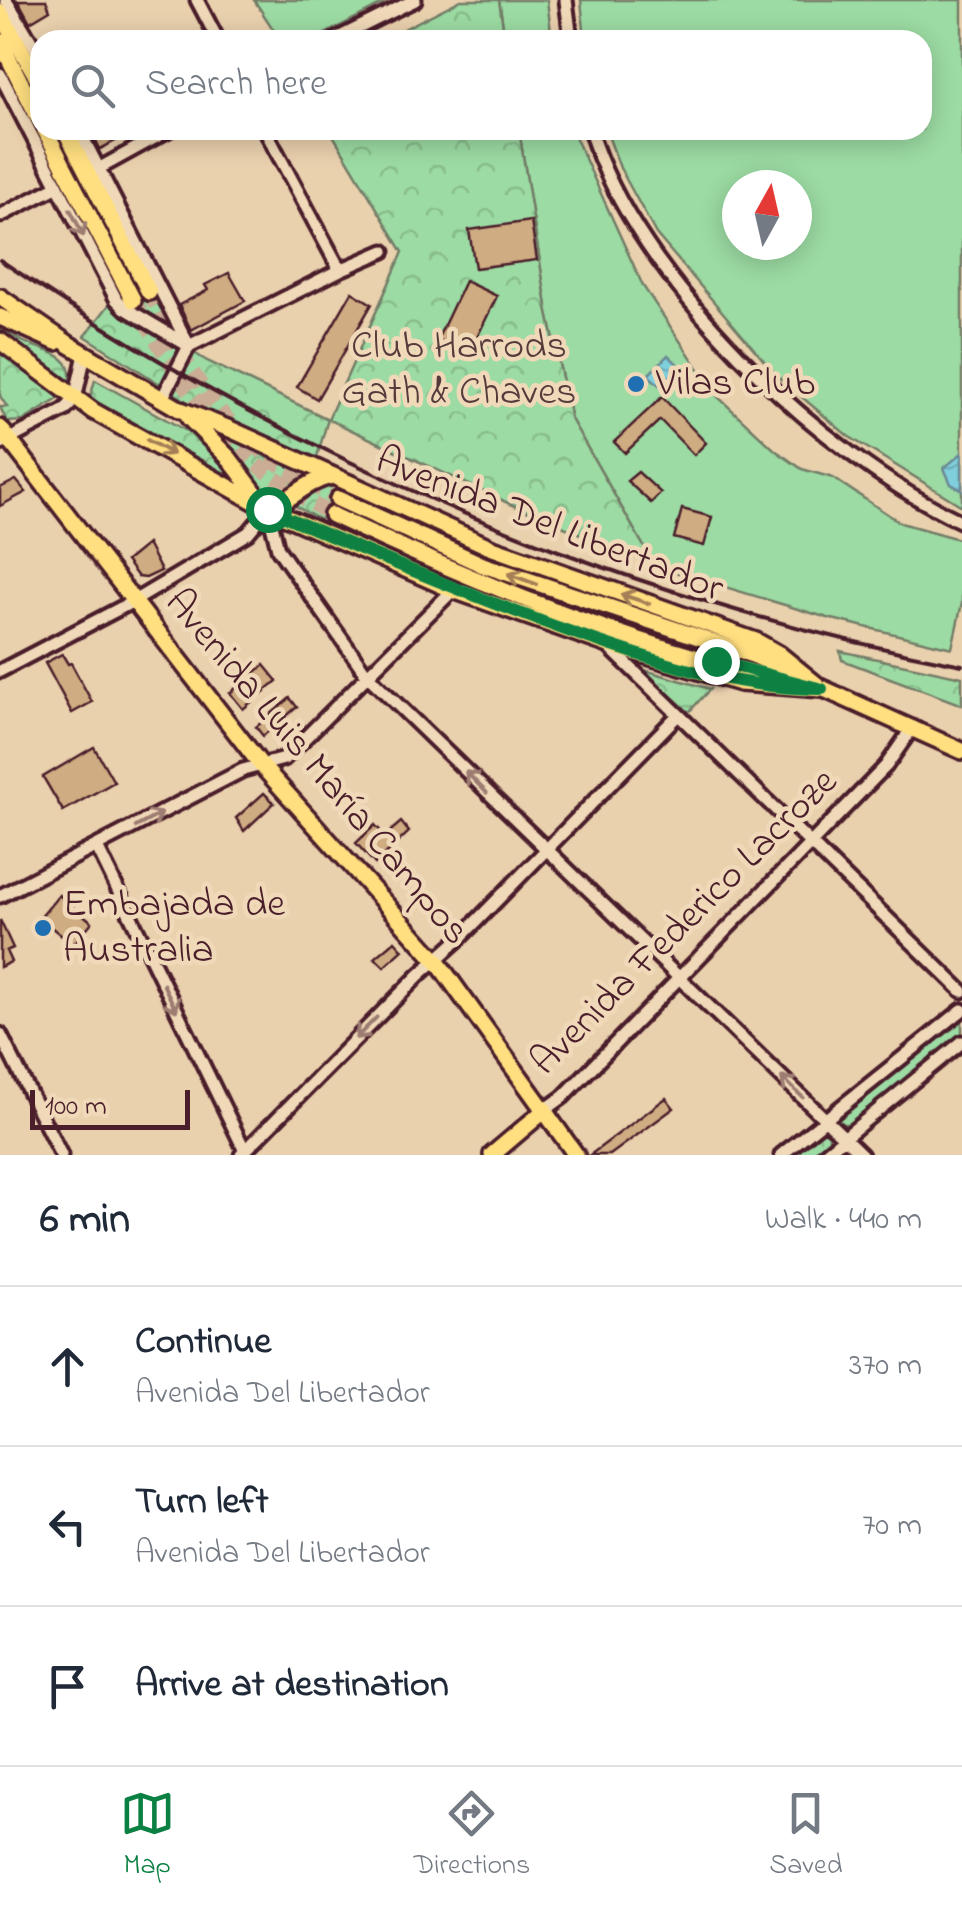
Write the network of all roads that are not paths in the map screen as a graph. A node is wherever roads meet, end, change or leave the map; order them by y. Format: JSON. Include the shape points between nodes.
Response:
{"nodes":[{"id":1,"x":6,"y":0,"type":"edge"},
{"id":2,"x":197,"y":0,"type":"edge"},
{"id":3,"x":415,"y":0,"type":"edge"},
{"id":4,"x":566,"y":0,"type":"edge"},
{"id":5,"x":0,"y":12,"type":"edge"},
{"id":6,"x":213,"y":30,"type":"edge"},
{"id":7,"x":354,"y":30,"type":"edge"},
{"id":8,"x":570,"y":30,"type":"edge"},
{"id":9,"x":30,"y":40,"type":"edge"},
{"id":10,"x":0,"y":41,"type":"edge"},
{"id":11,"x":30,"y":65,"type":"edge"},
{"id":12,"x":0,"y":74,"type":"edge"},
{"id":13,"x":30,"y":101,"type":"edge"},
{"id":14,"x":30,"y":132,"type":"edge"},
{"id":15,"x":34,"y":140,"type":"edge"},
{"id":16,"x":49,"y":140,"type":"edge"},
{"id":17,"x":70,"y":140,"type":"edge"},
{"id":18,"x":85,"y":140,"type":"edge"},
{"id":19,"x":151,"y":140,"type":"edge"},
{"id":20,"x":270,"y":140,"type":"edge"},
{"id":21,"x":594,"y":140,"type":"edge"},
{"id":22,"x":100,"y":168,"type":"junction"},
{"id":23,"x":58,"y":186,"type":"junction"},
{"id":24,"x":0,"y":216,"type":"edge"},
{"id":25,"x":384,"y":251,"type":"dead end"},
{"id":26,"x":340,"y":270,"type":"junction"},
{"id":27,"x":149,"y":292,"type":"tunnel mouth"},
{"id":28,"x":0,"y":297,"type":"edge"},
{"id":29,"x":134,"y":300,"type":"tunnel mouth"},
{"id":30,"x":172,"y":312,"type":"junction"},
{"id":31,"x":0,"y":317,"type":"edge"},
{"id":32,"x":155,"y":326,"type":"junction"},
{"id":33,"x":0,"y":341,"type":"edge"},
{"id":34,"x":70,"y":345,"type":"junction"},
{"id":35,"x":188,"y":346,"type":"junction"},
{"id":36,"x":85,"y":354,"type":"junction"},
{"id":37,"x":76,"y":399,"type":"junction"},
{"id":38,"x":162,"y":399,"type":"junction"},
{"id":39,"x":181,"y":410,"type":"junction"},
{"id":40,"x":3,"y":437,"type":"edge"},
{"id":41,"x":332,"y":476,"type":"junction"},
{"id":42,"x":335,"y":507,"type":"tunnel mouth"},
{"id":43,"x":268,"y":509,"type":"junction"},
{"id":44,"x":962,"y":522,"type":"edge"},
{"id":45,"x":454,"y":590,"type":"junction"},
{"id":46,"x":134,"y":601,"type":"junction"},
{"id":47,"x":606,"y":644,"type":"junction"},
{"id":48,"x":0,"y":671,"type":"edge"},
{"id":49,"x":368,"y":675,"type":"junction"},
{"id":50,"x":822,"y":689,"type":"junction"},
{"id":51,"x":677,"y":716,"type":"junction"},
{"id":52,"x":913,"y":727,"type":"junction"},
{"id":53,"x":962,"y":751,"type":"edge"},
{"id":54,"x":262,"y":765,"type":"junction"},
{"id":55,"x":810,"y":844,"type":"junction"},
{"id":56,"x":96,"y":847,"type":"junction"},
{"id":57,"x":546,"y":851,"type":"junction"},
{"id":58,"x":0,"y":896,"type":"edge"},
{"id":59,"x":436,"y":960,"type":"junction"},
{"id":60,"x":678,"y":977,"type":"junction"},
{"id":61,"x":962,"y":991,"type":"edge"},
{"id":62,"x":962,"y":1010,"type":"edge"},
{"id":63,"x":0,"y":1034,"type":"edge"},
{"id":64,"x":962,"y":1042,"type":"edge"},
{"id":65,"x":545,"y":1110,"type":"junction"},
{"id":66,"x":824,"y":1118,"type":"junction"},
{"id":67,"x":844,"y":1138,"type":"junction"},
{"id":68,"x":244,"y":1154,"type":"edge"},
{"id":69,"x":61,"y":1155,"type":"edge"},
{"id":70,"x":492,"y":1155,"type":"edge"},
{"id":71,"x":576,"y":1155,"type":"edge"},
{"id":72,"x":781,"y":1155,"type":"edge"},
{"id":73,"x":823,"y":1155,"type":"edge"},
{"id":74,"x":862,"y":1155,"type":"edge"}],
"edges":[{"from":1,"to":9,"type":"street"},
{"from":2,"to":6,"type":"street"},
{"from":3,"to":7,"type":"street"},
{"from":4,"to":8,"type":"street"},
{"from":5,"to":11,"type":"main road"},
{"from":10,"to":13,"type":"main road"},
{"from":12,"to":14,"type":"street"},
{"from":15,"to":23,"type":"street"},
{"from":16,"to":29,"type":"main road"},
{"from":17,"to":27,"type":"main road"},
{"from":18,"to":22,"type":"street"},
{"from":19,"to":22,"type":"street"},
{"from":20,"to":26,"type":"street"},
{"from":21,"to":44,"type":"street","via":[[647,245],[726,342],[816,427]]},
{"from":22,"to":30,"type":"street"},
{"from":23,"to":24,"type":"street"},
{"from":23,"to":32,"type":"street","one_way":true,"via":[[116,299]]},
{"from":25,"to":26,"type":"street"},
{"from":26,"to":35,"type":"street"},
{"from":28,"to":34,"type":"main road"},
{"from":30,"to":32,"type":"street"},
{"from":30,"to":35,"type":"street"},
{"from":31,"to":34,"type":"main road"},
{"from":32,"to":35,"type":"street"},
{"from":33,"to":37,"type":"main road","name":"Avenida Del Libertador"},
{"from":34,"to":36,"type":"main road","name":"Avenida Del Libertador"},
{"from":35,"to":38,"type":"street"},
{"from":36,"to":37,"type":"street"},
{"from":36,"to":38,"type":"main road","name":"Avenida Del Libertador"},
{"from":37,"to":40,"type":"street","via":[[66,410]]},
{"from":37,"to":43,"type":"main road","name":"Avenida Del Libertador","one_way":true},
{"from":38,"to":39,"type":"main road","name":"Avenida Del Libertador"},
{"from":39,"to":41,"type":"main road","name":"Avenida Del Libertador"},
{"from":39,"to":43,"type":"main road"},
{"from":40,"to":46,"type":"main road","name":"Avenida Luis María Campos"},
{"from":41,"to":43,"type":"main road","via":[[313,480]]},
{"from":50,"to":41,"type":"main road","name":"Avenida Del Libertador","one_way":true,"via":[[756,641],[490,547]]},
{"from":42,"to":50,"type":"main road","name":"Avenida Del Libertador","via":[[483,565],[755,656]]},
{"from":43,"to":45,"type":"main road","name":"Avenida Del Libertador"},
{"from":43,"to":46,"type":"street","via":[[248,534]]},
{"from":43,"to":49,"type":"street","via":[[278,549]]},
{"from":45,"to":47,"type":"main road","name":"Avenida Del Libertador"},
{"from":45,"to":49,"type":"street"},
{"from":46,"to":48,"type":"street"},
{"from":46,"to":54,"type":"main road","name":"Avenida Luis María Campos"},
{"from":47,"to":50,"type":"main road","name":"Avenida Del Libertador","via":[[755,686]]},
{"from":47,"to":51,"type":"street"},
{"from":49,"to":54,"type":"street","via":[[284,759]]},
{"from":57,"to":49,"type":"street","one_way":true},
{"from":50,"to":52,"type":"main road","name":"Avenida Del Libertador"},
{"from":51,"to":55,"type":"street"},
{"from":51,"to":57,"type":"street"},
{"from":52,"to":53,"type":"main road","name":"Avenida Del Libertador"},
{"from":52,"to":55,"type":"street","name":"Avenida Federico Lacroze","via":[[886,766]]},
{"from":56,"to":54,"type":"street","one_way":true},
{"from":54,"to":59,"type":"main road","name":"Avenida Luis María Campos"},
{"from":55,"to":60,"type":"street","name":"Avenida Federico Lacroze"},
{"from":55,"to":61,"type":"street"},
{"from":56,"to":58,"type":"street"},
{"from":56,"to":68,"type":"street","one_way":true},
{"from":57,"to":59,"type":"street"},
{"from":57,"to":60,"type":"street"},
{"from":59,"to":65,"type":"main road","name":"Avenida Luis María Campos"},
{"from":59,"to":68,"type":"street","one_way":true},
{"from":60,"to":65,"type":"street","name":"Avenida Federico Lacroze"},
{"from":66,"to":60,"type":"street","one_way":true},
{"from":62,"to":66,"type":"street"},
{"from":63,"to":69,"type":"street"},
{"from":64,"to":67,"type":"street"},
{"from":65,"to":70,"type":"main road","name":"Avenida Federico Lacroze"},
{"from":65,"to":71,"type":"main road","name":"Avenida Luis María Campos"},
{"from":66,"to":67,"type":"street"},
{"from":66,"to":72,"type":"street"},
{"from":67,"to":73,"type":"street"},
{"from":67,"to":74,"type":"street"}]}
